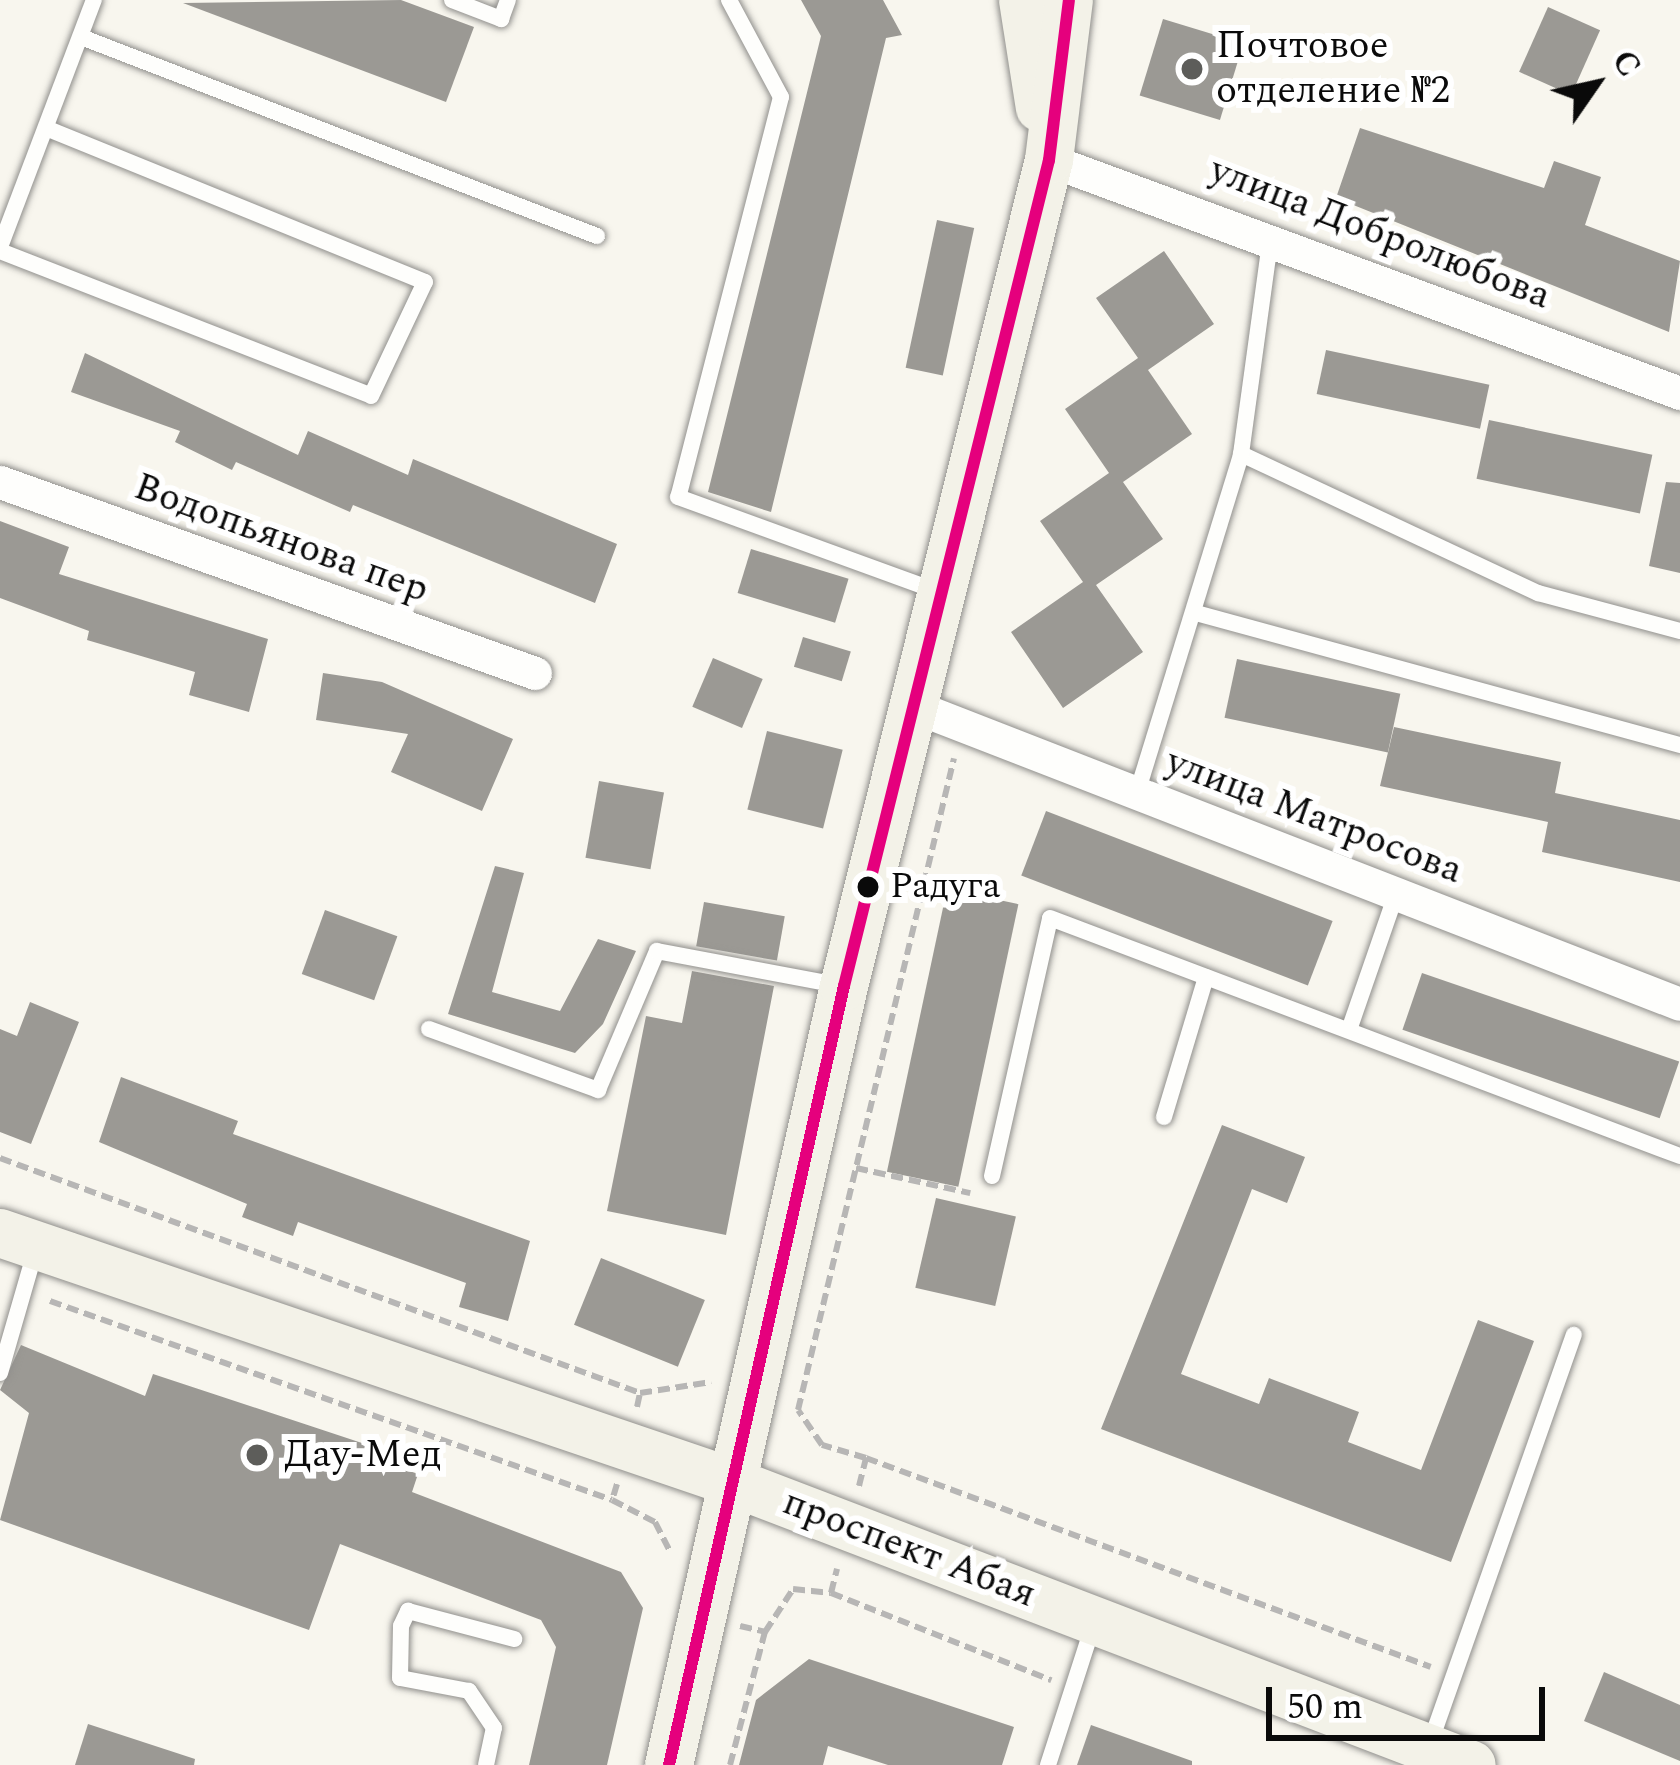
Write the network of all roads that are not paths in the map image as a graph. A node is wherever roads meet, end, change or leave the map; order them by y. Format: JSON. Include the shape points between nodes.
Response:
{"nodes":[{"id":1,"x":452,"y":0,"type":"edge"},
{"id":2,"x":508,"y":0,"type":"edge"},
{"id":3,"x":729,"y":0,"type":"edge"},
{"id":4,"x":1023,"y":0,"type":"edge"},
{"id":5,"x":1069,"y":0,"type":"edge"},
{"id":6,"x":91,"y":1,"type":"edge"},
{"id":7,"x":81,"y":37,"type":"junction"},
{"id":8,"x":46,"y":128,"type":"junction"},
{"id":9,"x":1049,"y":160,"type":"junction"},
{"id":10,"x":1271,"y":235,"type":"junction"},
{"id":11,"x":597,"y":236,"type":"dead end"},
{"id":12,"x":0,"y":249,"type":"edge"},
{"id":13,"x":1680,"y":393,"type":"edge"},
{"id":14,"x":1241,"y":454,"type":"junction"},
{"id":15,"x":0,"y":482,"type":"edge"},
{"id":16,"x":945,"y":594,"type":"junction"},
{"id":17,"x":1196,"y":613,"type":"junction"},
{"id":18,"x":1680,"y":631,"type":"edge"},
{"id":19,"x":535,"y":674,"type":"dead end"},
{"id":20,"x":918,"y":708,"type":"junction"},
{"id":21,"x":1680,"y":745,"type":"edge"},
{"id":22,"x":1137,"y":793,"type":"junction"},
{"id":23,"x":1396,"y":894,"type":"junction"},
{"id":24,"x":1206,"y":976,"type":"junction"},
{"id":25,"x":844,"y":986,"type":"junction"},
{"id":26,"x":1680,"y":1004,"type":"edge"},
{"id":27,"x":429,"y":1028,"type":"dead end"},
{"id":28,"x":1348,"y":1030,"type":"junction"},
{"id":29,"x":1164,"y":1118,"type":"dead end"},
{"id":30,"x":1680,"y":1156,"type":"edge"},
{"id":31,"x":992,"y":1176,"type":"road end"},
{"id":32,"x":20,"y":1257,"type":"edge"},
{"id":33,"x":1574,"y":1335,"type":"dead end"},
{"id":34,"x":0,"y":1373,"type":"edge"},
{"id":35,"x":729,"y":1481,"type":"junction"},
{"id":36,"x":1095,"y":1619,"type":"junction"},
{"id":37,"x":514,"y":1639,"type":"dead end"},
{"id":38,"x":1457,"y":1760,"type":"edge"},
{"id":39,"x":486,"y":1765,"type":"edge"},
{"id":40,"x":669,"y":1765,"type":"edge"},
{"id":41,"x":1048,"y":1765,"type":"edge"}],
"edges":[{"from":1,"to":2,"type":"lane","via":[[501,19]]},
{"from":3,"to":16,"type":"lane","via":[[781,97],[678,497]]},
{"from":4,"to":9,"type":"main road"},
{"from":5,"to":9,"type":"main road"},
{"from":6,"to":7,"type":"lane"},
{"from":7,"to":8,"type":"lane"},
{"from":7,"to":11,"type":"lane"},
{"from":8,"to":12,"type":"lane"},
{"from":8,"to":12,"type":"lane","via":[[424,282],[370,396]]},
{"from":9,"to":10,"type":"street","name":"улица Добролюбова"},
{"from":9,"to":16,"type":"main road"},
{"from":10,"to":13,"type":"street","name":"улица Добролюбова"},
{"from":10,"to":14,"type":"lane"},
{"from":14,"to":17,"type":"lane"},
{"from":14,"to":18,"type":"lane","via":[[1538,593]]},
{"from":15,"to":19,"type":"street","name":"Водопьянова пер"},
{"from":16,"to":20,"type":"main road"},
{"from":17,"to":21,"type":"lane"},
{"from":17,"to":22,"type":"lane"},
{"from":20,"to":22,"type":"street","name":"улица Матросова"},
{"from":20,"to":25,"type":"main road"},
{"from":22,"to":23,"type":"street","name":"улица Матросова"},
{"from":23,"to":26,"type":"street","name":"улица Матросова"},
{"from":23,"to":28,"type":"lane"},
{"from":24,"to":28,"type":"lane"},
{"from":24,"to":29,"type":"lane"},
{"from":24,"to":31,"type":"lane","via":[[1050,917]]},
{"from":25,"to":27,"type":"lane","via":[[657,951],[598,1090]]},
{"from":25,"to":35,"type":"main road"},
{"from":28,"to":30,"type":"lane"},
{"from":32,"to":34,"type":"lane"},
{"from":32,"to":35,"type":"main road","name":"проспект Абая"},
{"from":33,"to":38,"type":"lane","via":[[1454,1675]]},
{"from":35,"to":36,"type":"main road","name":"проспект Абая"},
{"from":35,"to":40,"type":"main road"},
{"from":36,"to":38,"type":"main road","name":"проспект Абая"},
{"from":36,"to":41,"type":"lane"},
{"from":37,"to":39,"type":"lane","via":[[409,1611],[401,1626],[400,1678],[469,1691],[494,1728]]}]}
